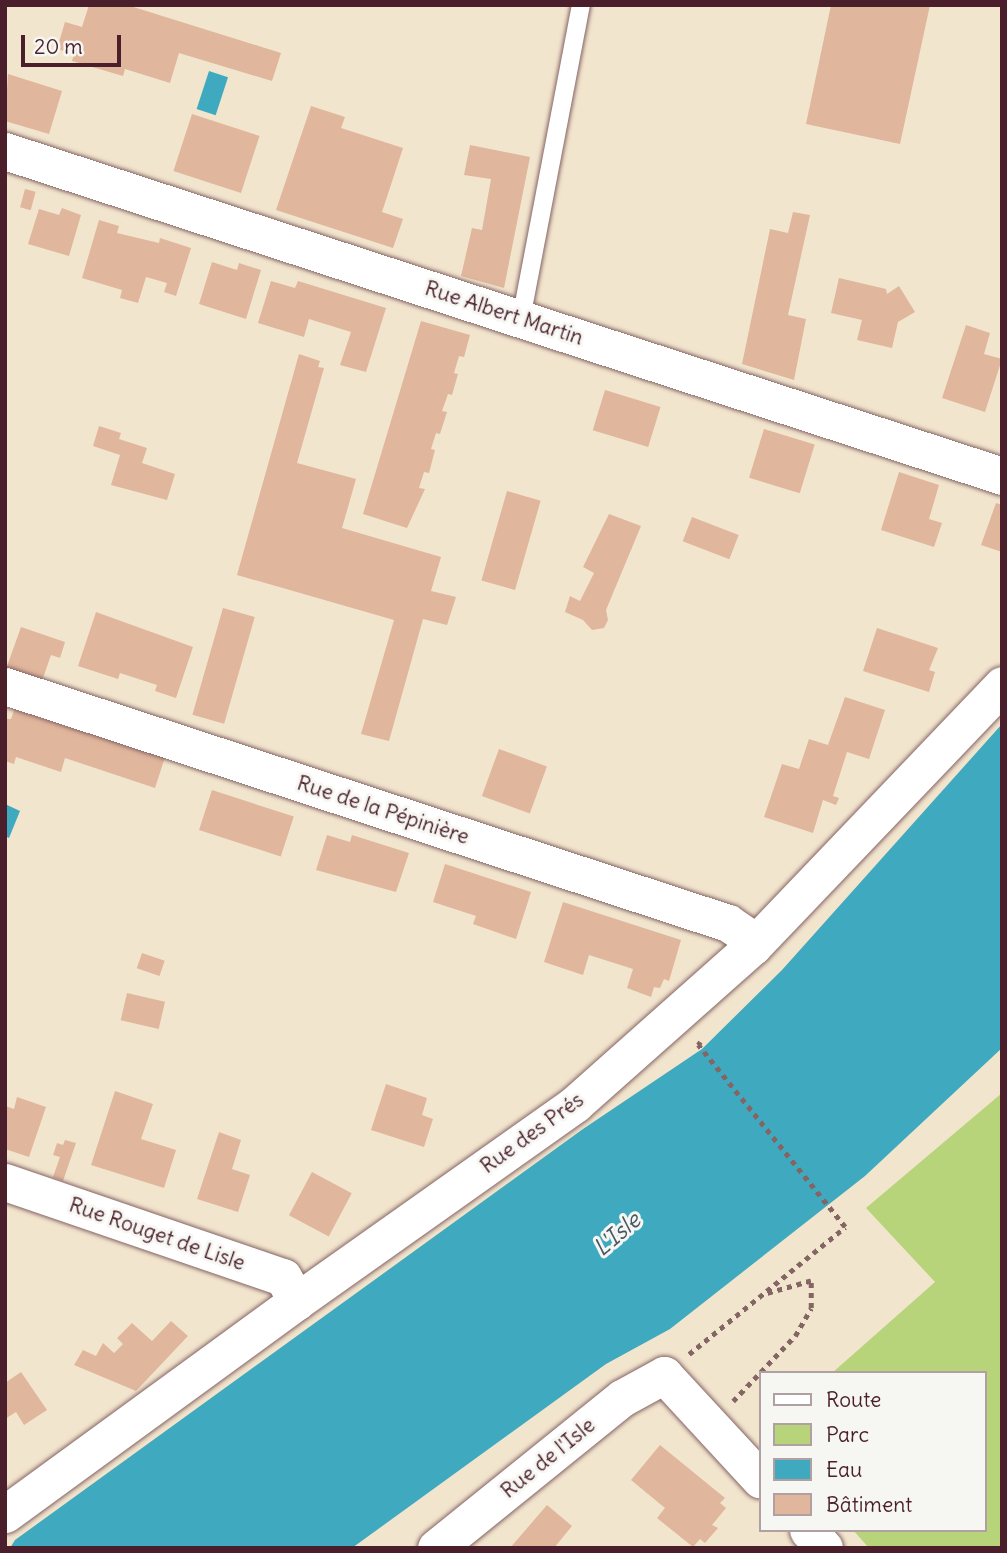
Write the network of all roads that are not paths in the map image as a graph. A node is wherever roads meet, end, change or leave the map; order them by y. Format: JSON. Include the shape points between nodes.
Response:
{"nodes":[{"id":1,"x":581,"y":5,"type":"edge"},
{"id":2,"x":5,"y":151,"type":"edge"},
{"id":3,"x":521,"y":319,"type":"junction"},
{"id":4,"x":1002,"y":476,"type":"edge"},
{"id":5,"x":1002,"y":685,"type":"edge"},
{"id":6,"x":5,"y":686,"type":"edge"},
{"id":7,"x":753,"y":946,"type":"junction"},
{"id":8,"x":5,"y":1182,"type":"edge"},
{"id":9,"x":297,"y":1301,"type":"junction"},
{"id":10,"x":758,"y":1477,"type":"edge"},
{"id":11,"x":5,"y":1514,"type":"edge"},
{"id":12,"x":810,"y":1532,"type":"edge"},
{"id":13,"x":436,"y":1548,"type":"edge"},
{"id":14,"x":824,"y":1548,"type":"edge"}],
"edges":[{"from":1,"to":3,"type":"lane"},
{"from":2,"to":3,"type":"street","name":"Rue Albert Martin"},
{"from":3,"to":4,"type":"street","name":"Rue Albert Martin"},
{"from":5,"to":7,"type":"street","name":"Rue des Prés"},
{"from":6,"to":7,"type":"street","name":"Rue de la Pépinière","via":[[728,923],[749,937]]},
{"from":7,"to":9,"type":"street","name":"Rue des Prés","via":[[575,1104]]},
{"from":8,"to":9,"type":"street","name":"Rue Rouget de Lisle","via":[[283,1277]]},
{"from":9,"to":11,"type":"street","name":"Rue des Prés"},
{"from":10,"to":13,"type":"street","name":"Rue de l'Isle","via":[[664,1375],[622,1398]]},
{"from":12,"to":14,"type":"street"}]}
